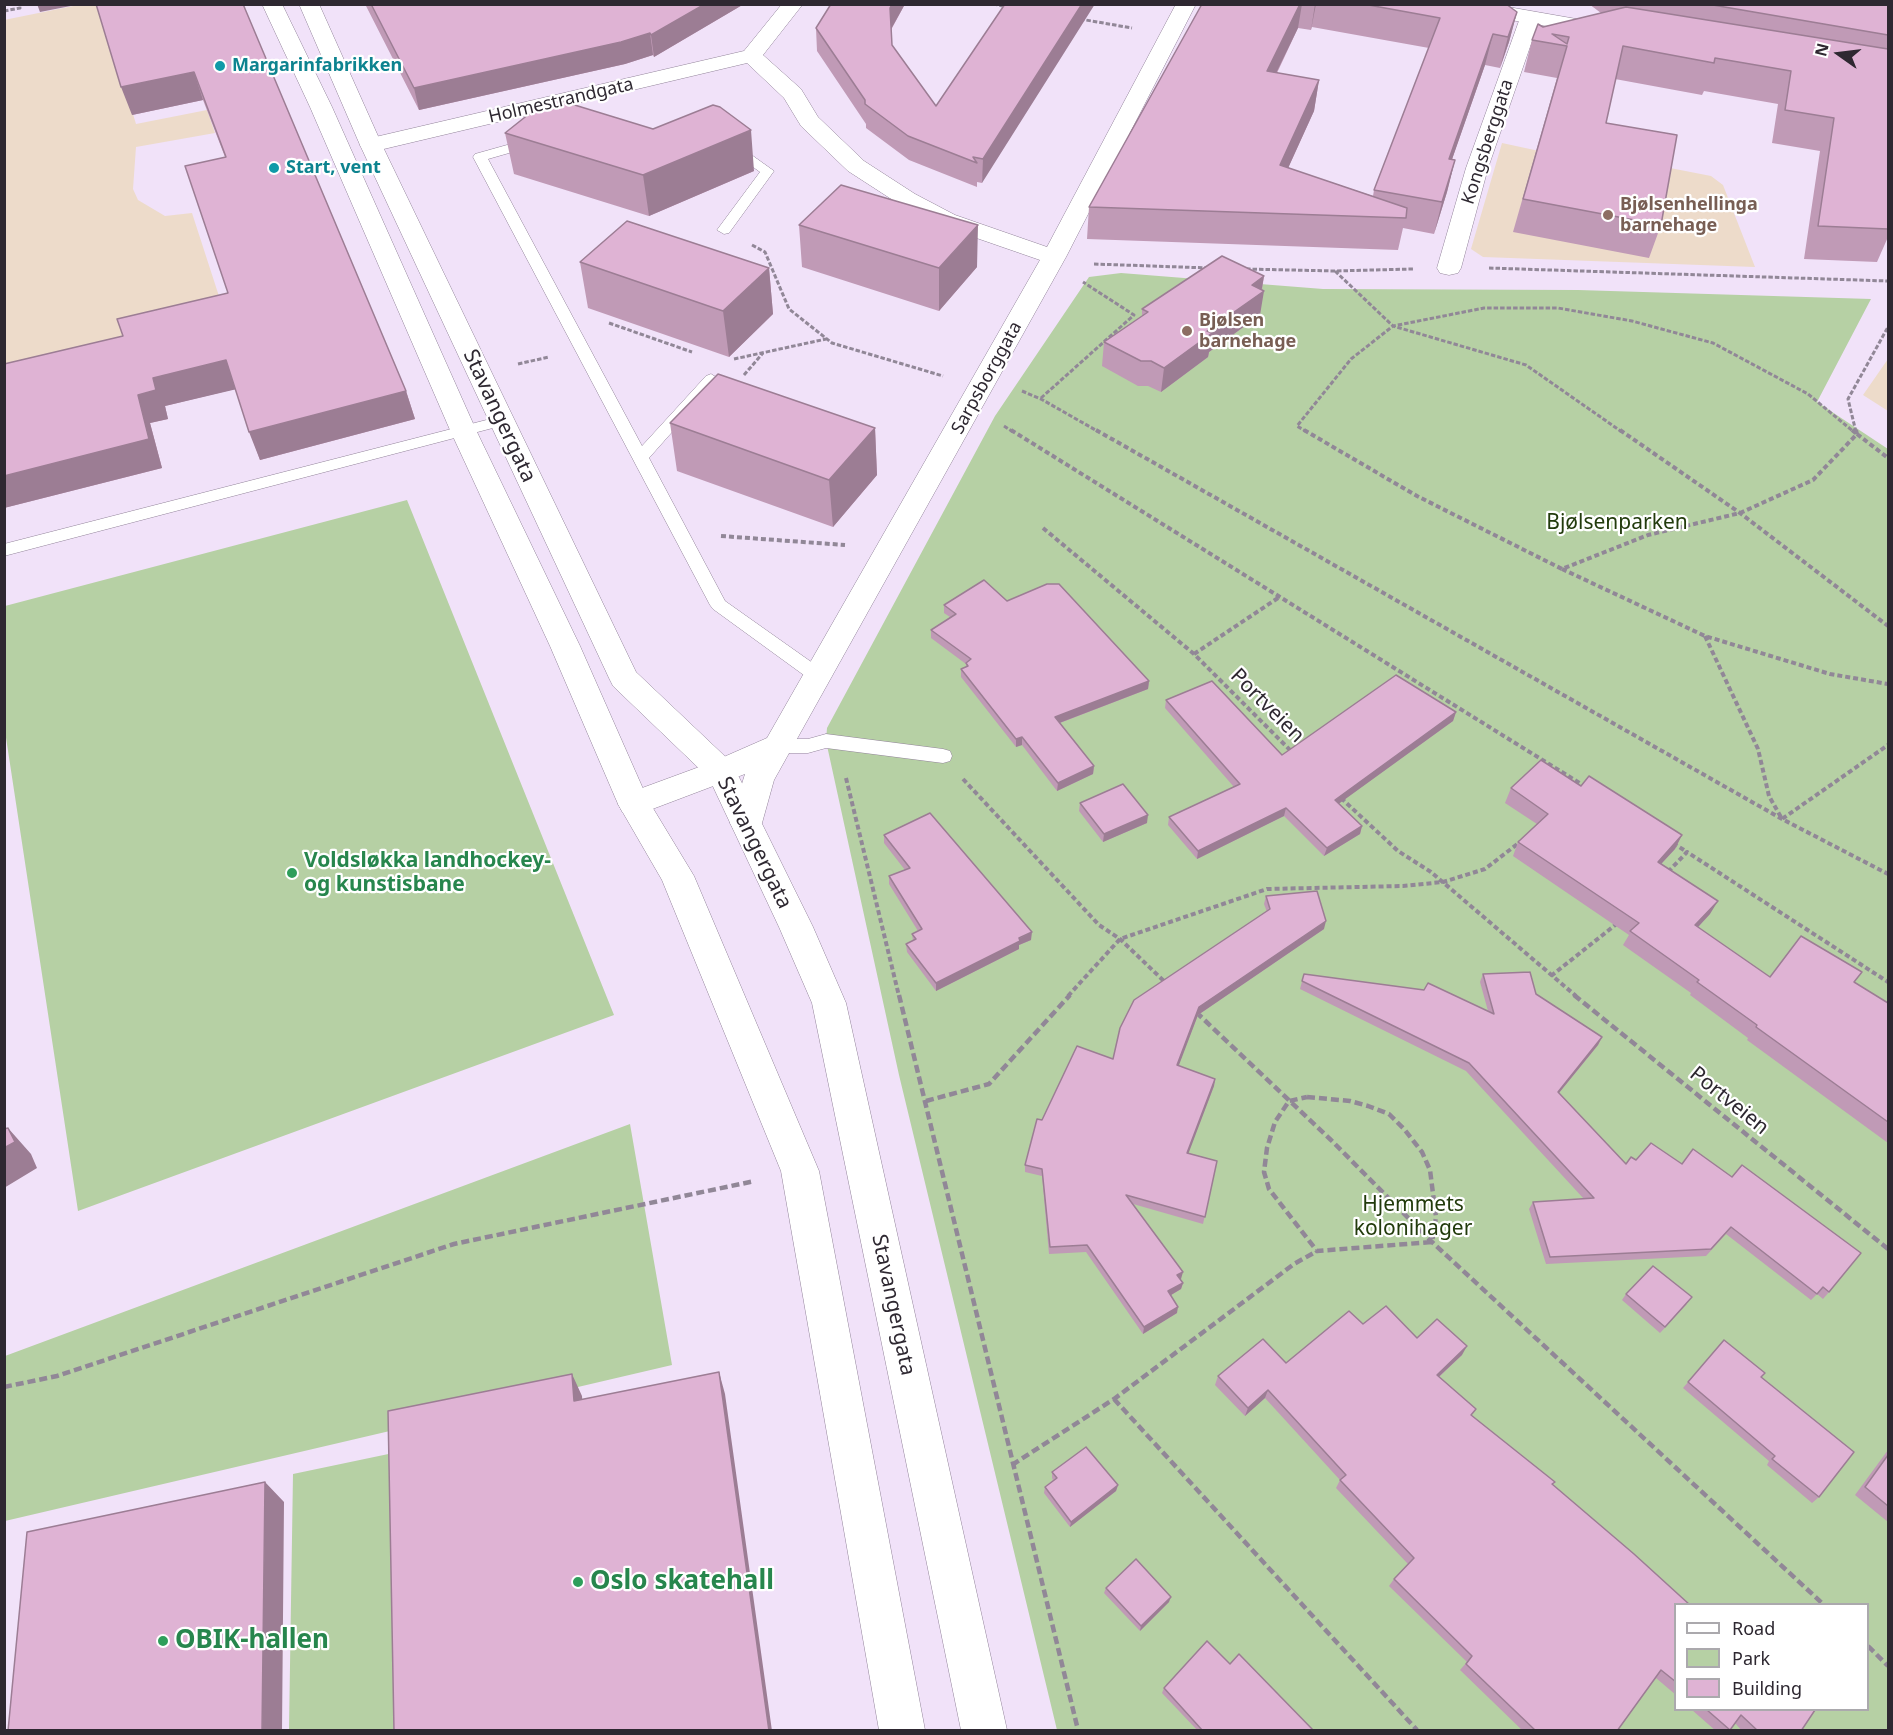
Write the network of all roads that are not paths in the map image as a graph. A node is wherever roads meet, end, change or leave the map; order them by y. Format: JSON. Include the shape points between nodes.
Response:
{"nodes":[{"id":1,"x":272,"y":4,"type":"edge"},
{"id":2,"x":309,"y":4,"type":"edge"},
{"id":3,"x":793,"y":4,"type":"edge"},
{"id":4,"x":1186,"y":4,"type":"edge"},
{"id":5,"x":1452,"y":4,"type":"edge"},
{"id":6,"x":1542,"y":14,"type":"edge"},
{"id":7,"x":1630,"y":34,"type":"edge"},
{"id":8,"x":751,"y":56,"type":"junction"},
{"id":9,"x":544,"y":139,"type":"edge"},
{"id":10,"x":714,"y":139,"type":"edge"},
{"id":11,"x":371,"y":145,"type":"junction"},
{"id":12,"x":724,"y":230,"type":"road end"},
{"id":13,"x":1054,"y":257,"type":"junction"},
{"id":14,"x":1449,"y":268,"type":"dead end"},
{"id":15,"x":711,"y":380,"type":"edge"},
{"id":16,"x":502,"y":421,"type":"junction"},
{"id":17,"x":463,"y":430,"type":"junction"},
{"id":18,"x":640,"y":458,"type":"junction"},
{"id":19,"x":4,"y":550,"type":"edge"},
{"id":20,"x":818,"y":676,"type":"junction"},
{"id":21,"x":778,"y":746,"type":"junction"},
{"id":22,"x":942,"y":756,"type":"road end"},
{"id":23,"x":721,"y":771,"type":"junction"},
{"id":24,"x":634,"y":804,"type":"junction"},
{"id":25,"x":746,"y":823,"type":"junction"},
{"id":26,"x":902,"y":1731,"type":"edge"},
{"id":27,"x":984,"y":1731,"type":"edge"}],
"edges":[{"from":1,"to":17,"type":"main road","name":"Stavangergata"},
{"from":2,"to":11,"type":"main road","name":"Stavangergata"},
{"from":3,"to":8,"type":"main road"},
{"from":4,"to":13,"type":"main road","name":"Sarpsborggata"},
{"from":5,"to":6,"type":"main road"},
{"from":6,"to":7,"type":"main road"},
{"from":6,"to":14,"type":"main road","name":"Kongsberggata","via":[[1477,168]]},
{"from":8,"to":11,"type":"main road","name":"Holmestrandgata"},
{"from":8,"to":13,"type":"main road","via":[[793,94],[809,120],[856,166],[947,220]]},
{"from":9,"to":18,"type":"lane","via":[[480,157]]},
{"from":10,"to":12,"type":"lane","via":[[730,143],[767,171]]},
{"from":11,"to":16,"type":"main road","name":"Stavangergata"},
{"from":13,"to":20,"type":"main road","name":"Sarpsborggata"},
{"from":15,"to":18,"type":"lane"},
{"from":16,"to":17,"type":"lane"},
{"from":16,"to":23,"type":"main road","name":"Stavangergata","via":[[624,678]]},
{"from":17,"to":19,"type":"lane"},
{"from":17,"to":24,"type":"main road","name":"Stavangergata"},
{"from":18,"to":20,"type":"lane","via":[[719,605]]},
{"from":20,"to":21,"type":"main road","name":"Sarpsborggata"},
{"from":21,"to":22,"type":"lane","via":[[837,742]]},
{"from":21,"to":23,"type":"main road"},
{"from":21,"to":25,"type":"main road","name":"Sarpsborggata","via":[[758,779]]},
{"from":23,"to":24,"type":"main road"},
{"from":23,"to":25,"type":"main road","name":"Stavangergata"},
{"from":24,"to":26,"type":"main road","name":"Stavangergata","via":[[677,876],[800,1171]]},
{"from":25,"to":27,"type":"main road","name":"Stavangergata","via":[[829,1003]]}]}
